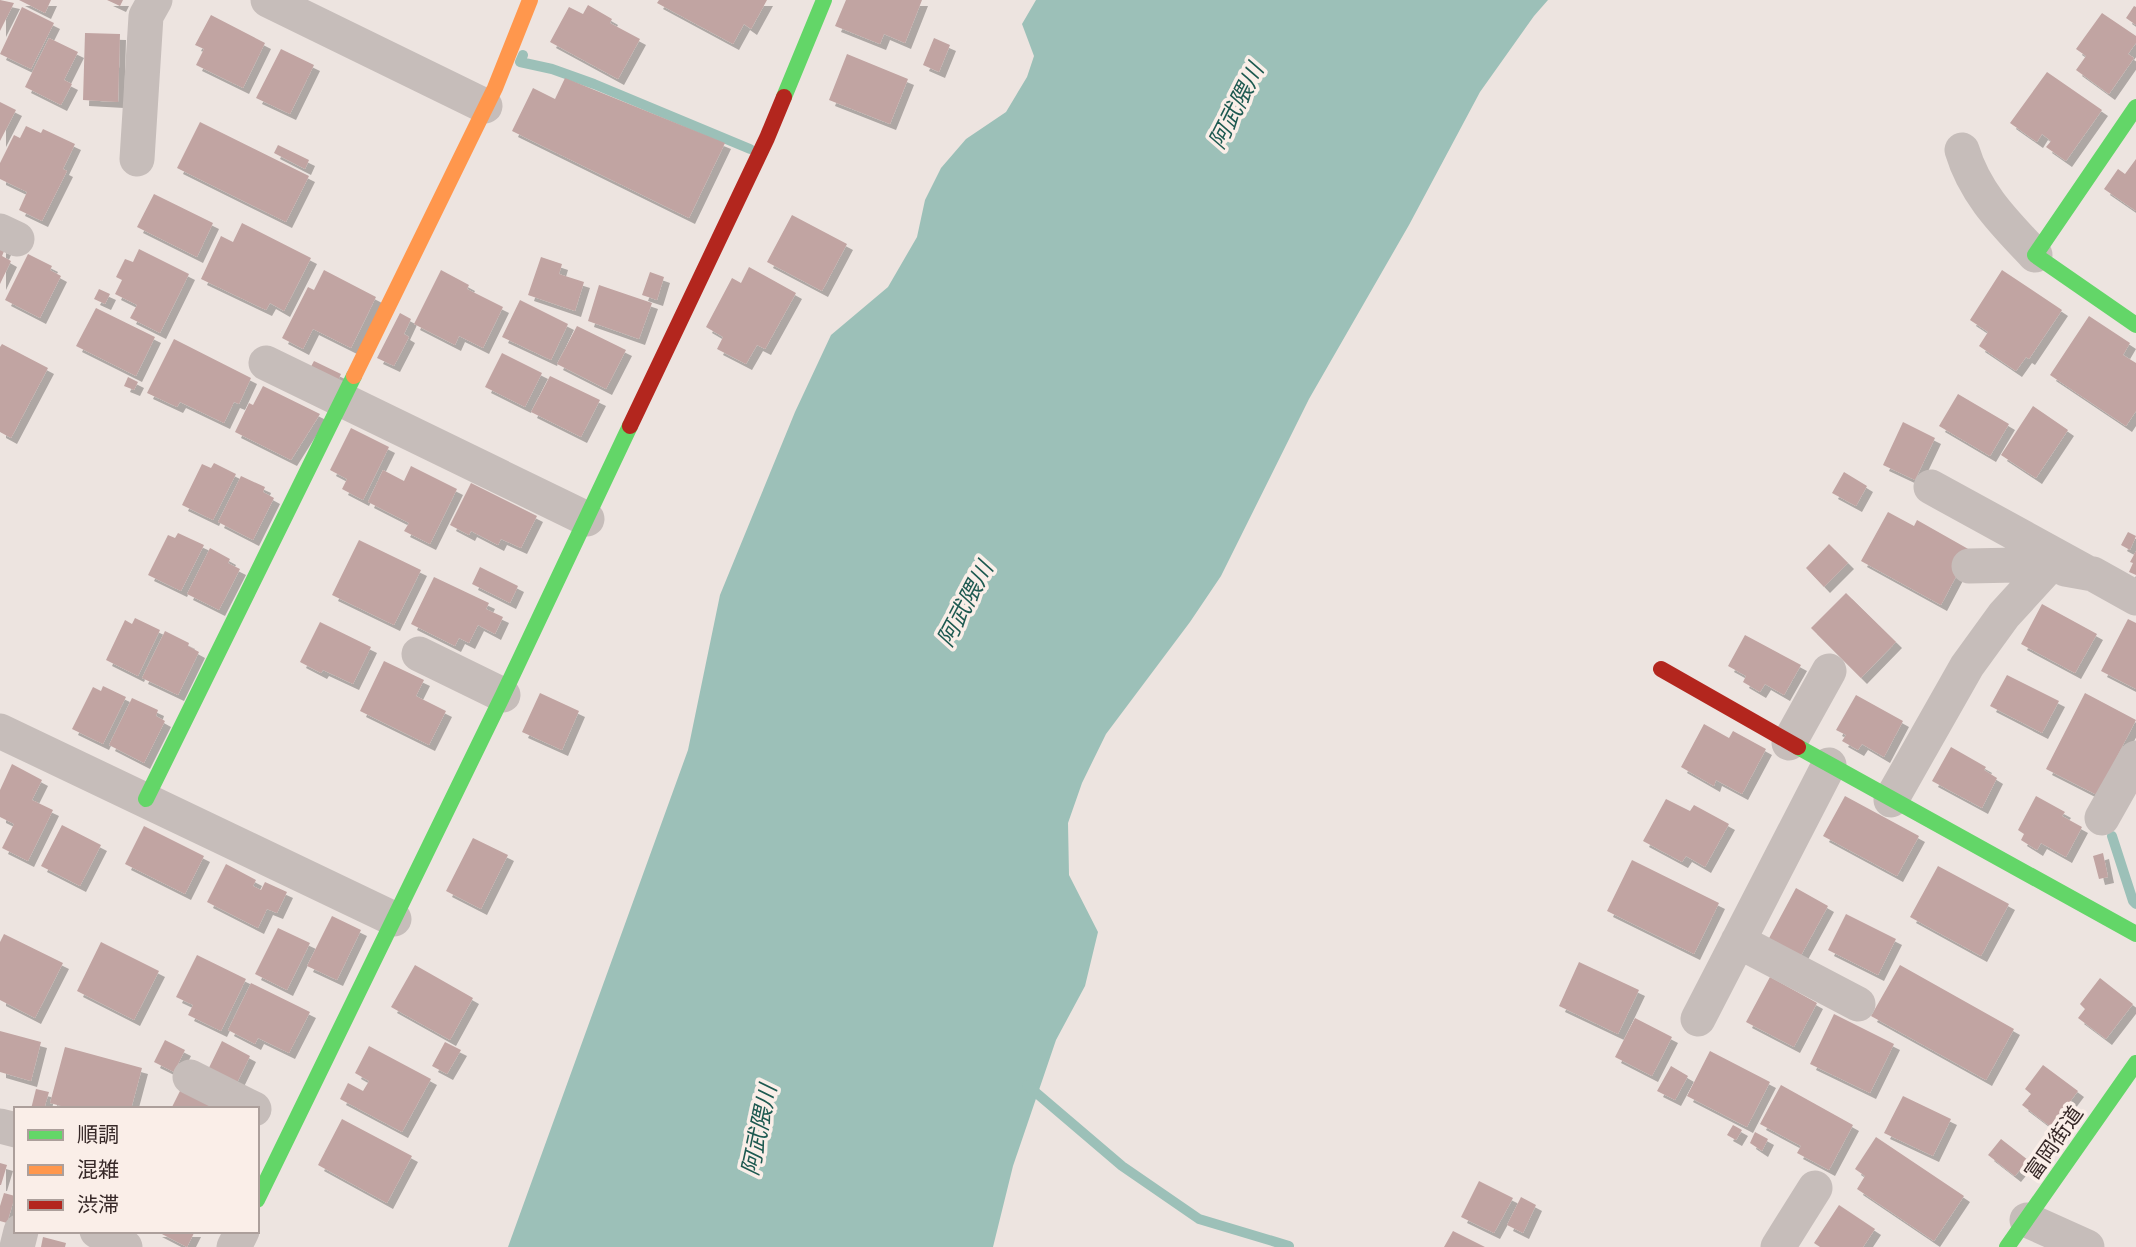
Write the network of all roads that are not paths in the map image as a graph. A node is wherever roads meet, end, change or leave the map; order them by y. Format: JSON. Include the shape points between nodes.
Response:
{"nodes":[{"id":1,"x":155,"y":0,"type":"edge"},
{"id":2,"x":268,"y":0,"type":"edge"},
{"id":3,"x":530,"y":0,"type":"edge"},
{"id":4,"x":824,"y":0,"type":"edge"},
{"id":5,"x":329,"y":14,"type":"edge"},
{"id":6,"x":485,"y":106,"type":"junction"},
{"id":7,"x":2136,"y":107,"type":"edge"},
{"id":8,"x":1962,"y":150,"type":"dead end"},
{"id":9,"x":137,"y":159,"type":"dead end"},
{"id":10,"x":2035,"y":255,"type":"junction"},
{"id":11,"x":2136,"y":325,"type":"edge"},
{"id":12,"x":266,"y":363,"type":"dead end"},
{"id":13,"x":341,"y":401,"type":"junction"},
{"id":14,"x":1931,"y":487,"type":"dead end"},
{"id":15,"x":587,"y":519,"type":"junction"},
{"id":16,"x":1969,"y":566,"type":"dead end"},
{"id":17,"x":2048,"y":568,"type":"junction"},
{"id":18,"x":2086,"y":572,"type":"junction"},
{"id":19,"x":2136,"y":598,"type":"edge"},
{"id":20,"x":419,"y":654,"type":"dead end"},
{"id":21,"x":1661,"y":669,"type":"dead end"},
{"id":22,"x":1829,"y":671,"type":"dead end"},
{"id":23,"x":503,"y":695,"type":"junction"},
{"id":24,"x":0,"y":732,"type":"edge"},
{"id":25,"x":1789,"y":743,"type":"junction"},
{"id":26,"x":2136,"y":758,"type":"edge"},
{"id":27,"x":1829,"y":765,"type":"junction"},
{"id":28,"x":146,"y":799,"type":"junction"},
{"id":29,"x":1891,"y":800,"type":"junction"},
{"id":30,"x":2102,"y":818,"type":"dead end"},
{"id":31,"x":394,"y":919,"type":"junction"},
{"id":32,"x":2136,"y":934,"type":"edge"},
{"id":33,"x":1738,"y":941,"type":"junction"},
{"id":34,"x":1858,"y":1004,"type":"dead end"},
{"id":35,"x":1699,"y":1019,"type":"dead end"},
{"id":36,"x":2136,"y":1063,"type":"edge"},
{"id":37,"x":190,"y":1077,"type":"dead end"},
{"id":38,"x":250,"y":1107,"type":"edge"},
{"id":39,"x":259,"y":1111,"type":"edge"},
{"id":40,"x":293,"y":1128,"type":"junction"},
{"id":41,"x":1815,"y":1188,"type":"dead end"},
{"id":42,"x":259,"y":1196,"type":"edge"},
{"id":43,"x":100,"y":1233,"type":"edge"},
{"id":44,"x":2017,"y":1233,"type":"edge"},
{"id":45,"x":125,"y":1247,"type":"edge"},
{"id":46,"x":1778,"y":1247,"type":"edge"},
{"id":47,"x":2087,"y":1247,"type":"edge"}],
"edges":[{"from":1,"to":9,"type":"street","via":[[146,16]]},
{"from":2,"to":5,"type":"street"},
{"from":3,"to":6,"type":"street"},
{"from":4,"to":15,"type":"street","via":[[767,138]]},
{"from":5,"to":6,"type":"street"},
{"from":6,"to":13,"type":"street"},
{"from":7,"to":10,"type":"street"},
{"from":8,"to":10,"type":"street","via":[[1969,174],[1997,214]]},
{"from":10,"to":11,"type":"street"},
{"from":12,"to":13,"type":"street"},
{"from":13,"to":15,"type":"street"},
{"from":13,"to":28,"type":"street"},
{"from":14,"to":18,"type":"street"},
{"from":15,"to":23,"type":"street"},
{"from":16,"to":17,"type":"street"},
{"from":17,"to":18,"type":"street"},
{"from":17,"to":29,"type":"street","via":[[2004,615],[1967,666]]},
{"from":18,"to":19,"type":"street"},
{"from":20,"to":23,"type":"street"},
{"from":21,"to":25,"type":"street"},
{"from":22,"to":25,"type":"street"},
{"from":23,"to":31,"type":"street"},
{"from":24,"to":28,"type":"street"},
{"from":25,"to":27,"type":"street"},
{"from":26,"to":30,"type":"street"},
{"from":27,"to":29,"type":"street"},
{"from":27,"to":33,"type":"street"},
{"from":28,"to":31,"type":"street"},
{"from":29,"to":32,"type":"street"},
{"from":31,"to":40,"type":"street"},
{"from":33,"to":34,"type":"street"},
{"from":33,"to":35,"type":"street"},
{"from":36,"to":44,"type":"street","name":"富岡街道"},
{"from":37,"to":38,"type":"street"},
{"from":39,"to":40,"type":"street"},
{"from":40,"to":42,"type":"street"},
{"from":41,"to":46,"type":"street"},
{"from":43,"to":45,"type":"street"},
{"from":44,"to":47,"type":"street"}]}
